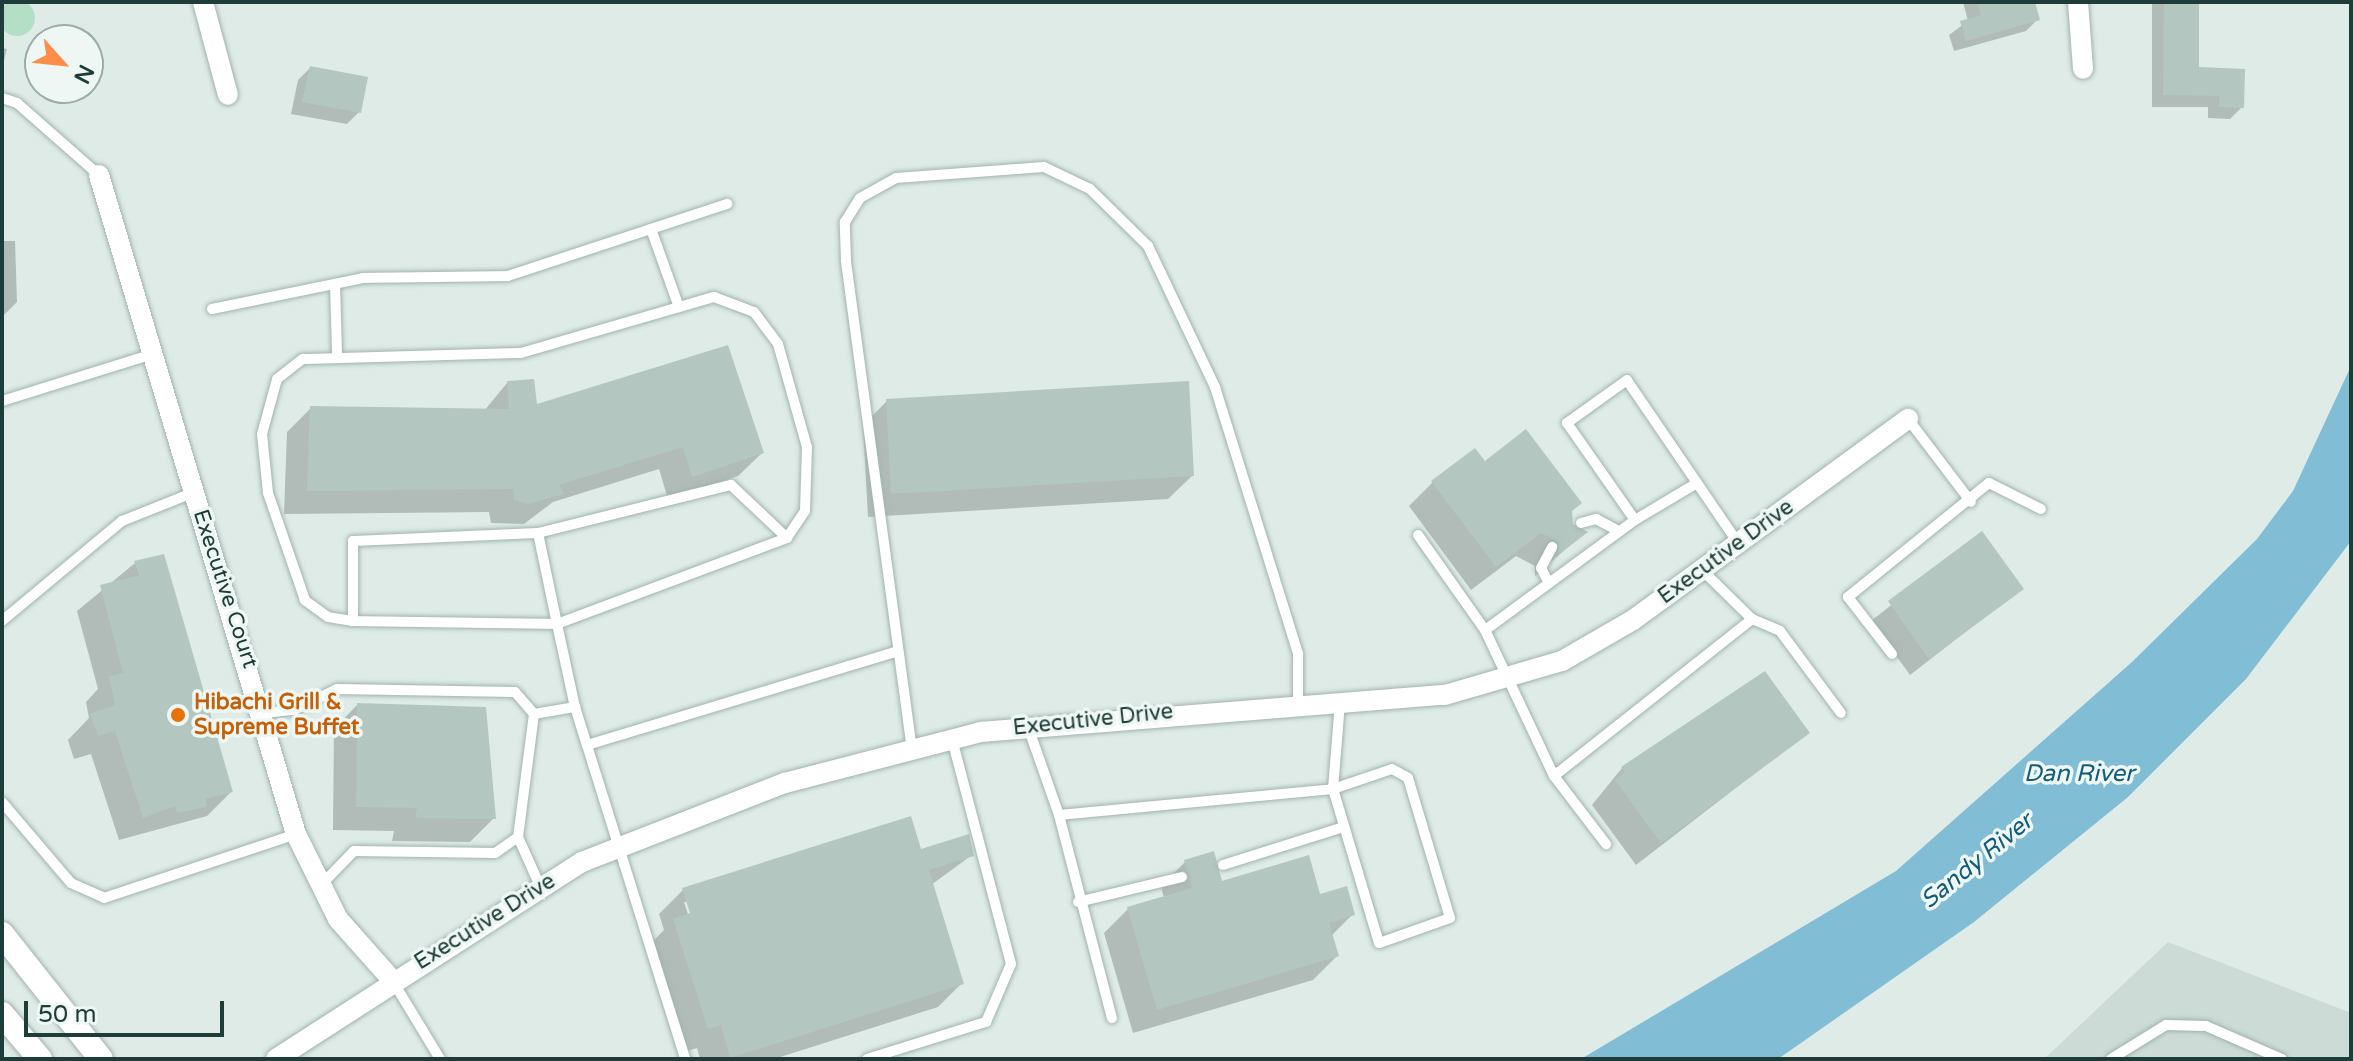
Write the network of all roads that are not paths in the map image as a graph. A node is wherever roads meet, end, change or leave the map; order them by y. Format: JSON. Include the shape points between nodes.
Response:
{"nodes":[{"id":1,"x":203,"y":2,"type":"edge"},
{"id":2,"x":2078,"y":2,"type":"edge"},
{"id":3,"x":2083,"y":69,"type":"dead end"},
{"id":4,"x":228,"y":95,"type":"dead end"},
{"id":5,"x":2,"y":98,"type":"edge"},
{"id":6,"x":99,"y":175,"type":"joint"},
{"id":7,"x":727,"y":204,"type":"dead end"},
{"id":8,"x":651,"y":229,"type":"junction"},
{"id":9,"x":335,"y":285,"type":"junction"},
{"id":10,"x":679,"y":307,"type":"junction"},
{"id":11,"x":212,"y":309,"type":"dead end"},
{"id":12,"x":156,"y":353,"type":"junction"},
{"id":13,"x":337,"y":353,"type":"junction"},
{"id":14,"x":2,"y":401,"type":"edge"},
{"id":15,"x":1908,"y":419,"type":"joint"},
{"id":16,"x":1697,"y":483,"type":"junction"},
{"id":17,"x":195,"y":492,"type":"junction"},
{"id":18,"x":1971,"y":502,"type":"junction"},
{"id":19,"x":2041,"y":509,"type":"dead end"},
{"id":20,"x":1635,"y":520,"type":"junction"},
{"id":21,"x":1581,"y":523,"type":"dead end"},
{"id":22,"x":1619,"y":531,"type":"junction"},
{"id":23,"x":538,"y":533,"type":"junction"},
{"id":24,"x":1418,"y":535,"type":"dead end"},
{"id":25,"x":787,"y":538,"type":"junction"},
{"id":26,"x":1738,"y":543,"type":"junction"},
{"id":27,"x":1552,"y":547,"type":"dead end"},
{"id":28,"x":1702,"y":570,"type":"junction"},
{"id":29,"x":1549,"y":583,"type":"junction"},
{"id":30,"x":1752,"y":619,"type":"junction"},
{"id":31,"x":2,"y":621,"type":"edge"},
{"id":32,"x":353,"y":621,"type":"junction"},
{"id":33,"x":557,"y":624,"type":"junction"},
{"id":34,"x":1485,"y":630,"type":"junction"},
{"id":35,"x":898,"y":651,"type":"junction"},
{"id":36,"x":1892,"y":654,"type":"dead end"},
{"id":37,"x":1508,"y":682,"type":"junction"},
{"id":38,"x":1340,"y":702,"type":"junction"},
{"id":39,"x":1298,"y":704,"type":"junction"},
{"id":40,"x":575,"y":707,"type":"junction"},
{"id":41,"x":264,"y":713,"type":"junction"},
{"id":42,"x":1841,"y":713,"type":"dead end"},
{"id":43,"x":534,"y":714,"type":"junction"},
{"id":44,"x":1027,"y":725,"type":"junction"},
{"id":45,"x":952,"y":739,"type":"junction"},
{"id":46,"x":587,"y":745,"type":"junction"},
{"id":47,"x":912,"y":750,"type":"junction"},
{"id":48,"x":1554,"y":776,"type":"junction"},
{"id":49,"x":1333,"y":789,"type":"junction"},
{"id":50,"x":2,"y":802,"type":"edge"},
{"id":51,"x":1059,"y":815,"type":"junction"},
{"id":52,"x":1340,"y":828,"type":"junction"},
{"id":53,"x":296,"y":834,"type":"junction"},
{"id":54,"x":518,"y":837,"type":"junction"},
{"id":55,"x":621,"y":844,"type":"junction"},
{"id":56,"x":1606,"y":844,"type":"dead end"},
{"id":57,"x":1223,"y":865,"type":"dead end"},
{"id":58,"x":1182,"y":877,"type":"dead end"},
{"id":59,"x":540,"y":886,"type":"junction"},
{"id":60,"x":319,"y":887,"type":"junction"},
{"id":61,"x":1078,"y":902,"type":"junction"},
{"id":62,"x":2,"y":934,"type":"edge"},
{"id":63,"x":393,"y":981,"type":"junction"},
{"id":64,"x":2,"y":1014,"type":"edge"},
{"id":65,"x":1112,"y":1018,"type":"dead end"},
{"id":66,"x":40,"y":1059,"type":"edge"},
{"id":67,"x":101,"y":1059,"type":"edge"},
{"id":68,"x":276,"y":1059,"type":"edge"},
{"id":69,"x":440,"y":1059,"type":"edge"},
{"id":70,"x":685,"y":1059,"type":"edge"},
{"id":71,"x":867,"y":1059,"type":"edge"},
{"id":72,"x":2111,"y":1059,"type":"edge"},
{"id":73,"x":2282,"y":1059,"type":"edge"}],
"edges":[{"from":1,"to":4,"type":"street"},
{"from":2,"to":3,"type":"street"},
{"from":5,"to":6,"type":"lane","via":[[17,103]]},
{"from":6,"to":12,"type":"street","name":"Executive Court"},
{"from":7,"to":8,"type":"lane"},
{"from":8,"to":9,"type":"lane","via":[[508,276],[363,278]]},
{"from":8,"to":10,"type":"lane"},
{"from":9,"to":11,"type":"lane"},
{"from":9,"to":13,"type":"lane"},
{"from":10,"to":13,"type":"lane","via":[[521,353]]},
{"from":10,"to":25,"type":"lane","via":[[714,297],[754,312],[778,344],[807,447],[805,511]]},
{"from":12,"to":14,"type":"lane"},
{"from":12,"to":17,"type":"street","name":"Executive Court"},
{"from":13,"to":32,"type":"lane","via":[[303,359],[277,379],[262,434],[268,493],[305,600],[328,617]]},
{"from":15,"to":18,"type":"lane"},
{"from":15,"to":26,"type":"street","name":"Executive Drive"},
{"from":16,"to":20,"type":"lane"},
{"from":16,"to":20,"type":"lane","via":[[1627,380],[1567,423]]},
{"from":16,"to":26,"type":"lane"},
{"from":17,"to":31,"type":"lane","via":[[122,521]]},
{"from":17,"to":41,"type":"street","name":"Executive Court"},
{"from":18,"to":19,"type":"lane","via":[[1989,483]]},
{"from":18,"to":36,"type":"lane","via":[[1848,597]]},
{"from":20,"to":22,"type":"lane"},
{"from":21,"to":22,"type":"lane","via":[[1596,519]]},
{"from":22,"to":29,"type":"lane"},
{"from":23,"to":25,"type":"lane","via":[[731,485]]},
{"from":23,"to":32,"type":"lane","via":[[353,541]]},
{"from":23,"to":33,"type":"lane"},
{"from":24,"to":34,"type":"lane"},
{"from":25,"to":33,"type":"lane"},
{"from":26,"to":28,"type":"street","name":"Executive Drive"},
{"from":27,"to":29,"type":"lane","via":[[1541,568]]},
{"from":28,"to":30,"type":"lane"},
{"from":28,"to":37,"type":"street","name":"Executive Drive","via":[[1574,655]]},
{"from":29,"to":34,"type":"lane"},
{"from":30,"to":42,"type":"lane","via":[[1780,631]]},
{"from":30,"to":48,"type":"lane"},
{"from":32,"to":33,"type":"lane"},
{"from":33,"to":40,"type":"lane"},
{"from":34,"to":37,"type":"lane"},
{"from":35,"to":39,"type":"lane","via":[[845,222],[860,198],[896,178],[1044,167],[1090,189],[1148,246],[1215,387],[1298,654]]},
{"from":35,"to":46,"type":"lane"},
{"from":35,"to":47,"type":"lane"},
{"from":37,"to":38,"type":"street","name":"Executive Drive","via":[[1445,695]]},
{"from":37,"to":48,"type":"lane"},
{"from":38,"to":39,"type":"street","name":"Executive Drive"},
{"from":38,"to":49,"type":"lane"},
{"from":39,"to":44,"type":"street","name":"Executive Drive"},
{"from":40,"to":43,"type":"lane"},
{"from":40,"to":46,"type":"lane"},
{"from":41,"to":43,"type":"lane","via":[[294,710],[337,689],[515,692]]},
{"from":41,"to":53,"type":"street","name":"Executive Court"},
{"from":43,"to":54,"type":"lane"},
{"from":44,"to":45,"type":"street","name":"Executive Drive"},
{"from":44,"to":51,"type":"lane"},
{"from":45,"to":47,"type":"street","name":"Executive Drive"},
{"from":45,"to":71,"type":"lane","via":[[1011,964],[986,1022]]},
{"from":46,"to":55,"type":"lane"},
{"from":47,"to":55,"type":"street","name":"Executive Drive","via":[[785,783]]},
{"from":48,"to":56,"type":"lane"},
{"from":49,"to":51,"type":"lane"},
{"from":49,"to":52,"type":"lane"},
{"from":49,"to":52,"type":"lane","via":[[1392,769],[1408,778],[1450,918],[1379,943]]},
{"from":50,"to":53,"type":"lane","via":[[71,883],[104,898]]},
{"from":51,"to":61,"type":"lane"},
{"from":52,"to":57,"type":"lane"},
{"from":53,"to":60,"type":"street","name":"Executive Court"},
{"from":54,"to":59,"type":"lane"},
{"from":54,"to":60,"type":"lane","via":[[495,853],[354,851]]},
{"from":55,"to":59,"type":"street","name":"Executive Drive"},
{"from":55,"to":70,"type":"lane"},
{"from":58,"to":61,"type":"lane"},
{"from":59,"to":63,"type":"street","name":"Executive Drive"},
{"from":60,"to":63,"type":"street","name":"Executive Court"},
{"from":61,"to":65,"type":"lane"},
{"from":62,"to":67,"type":"main road"},
{"from":63,"to":68,"type":"street","name":"Executive Drive"},
{"from":63,"to":69,"type":"lane"},
{"from":64,"to":66,"type":"main road"},
{"from":72,"to":73,"type":"lane","via":[[2166,1025],[2206,1026]]}]}
